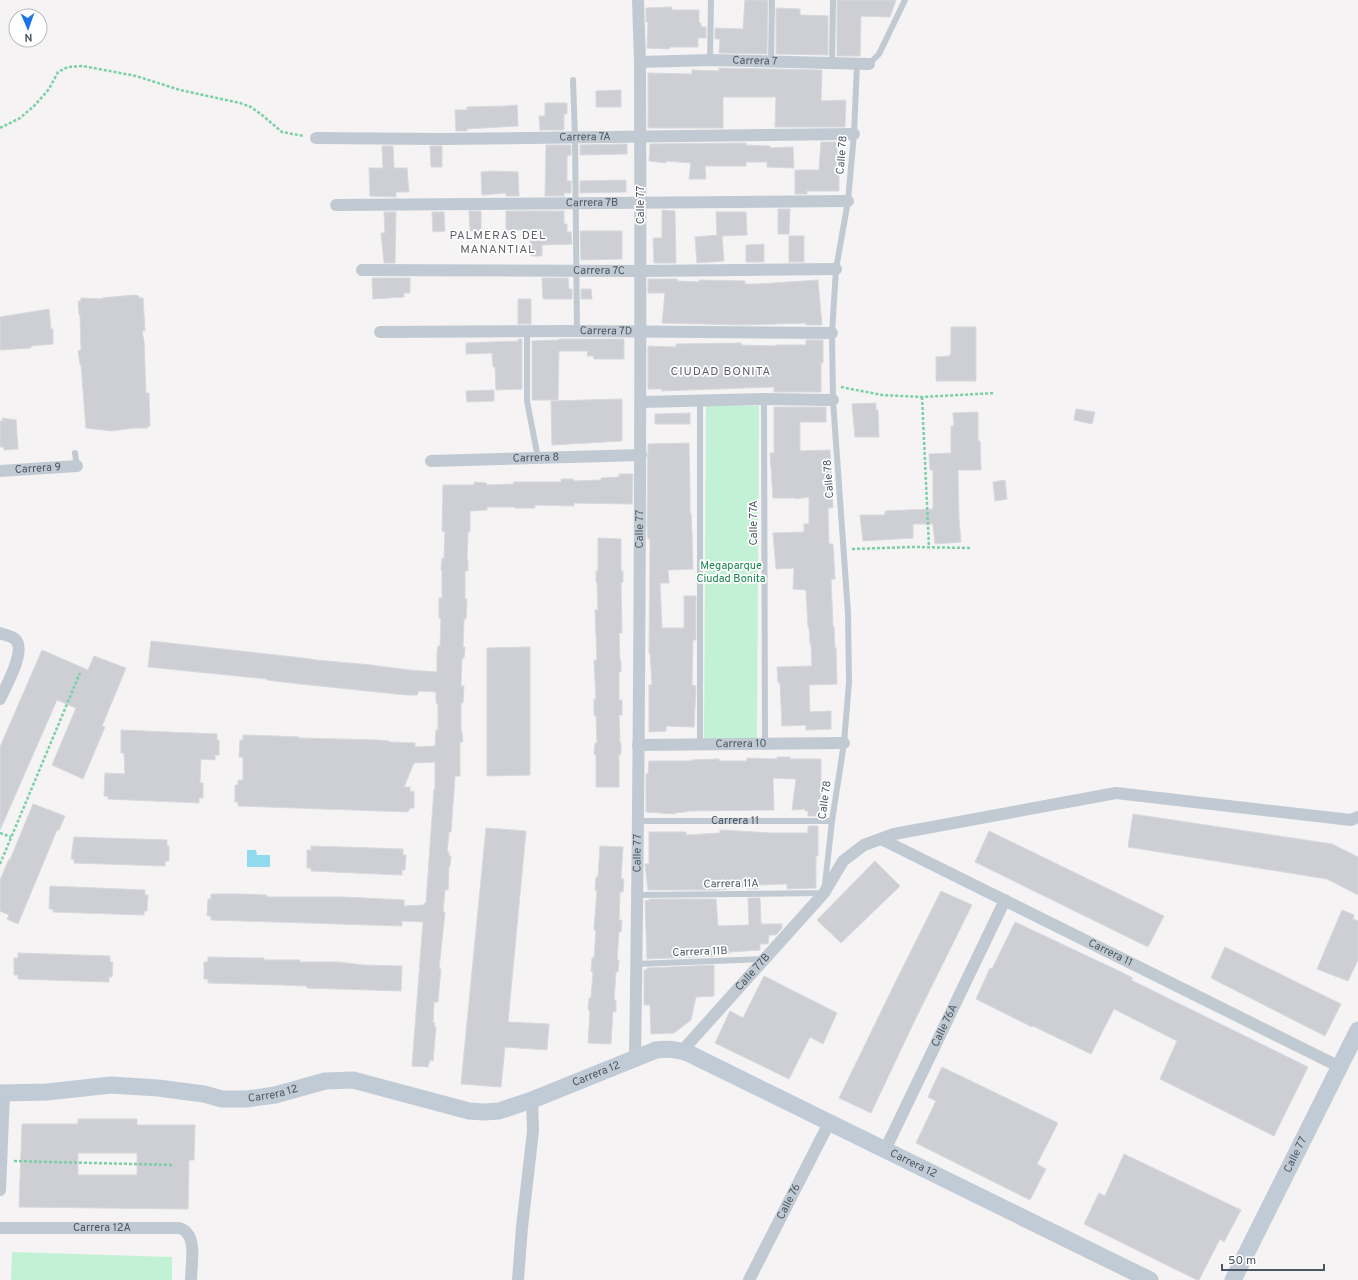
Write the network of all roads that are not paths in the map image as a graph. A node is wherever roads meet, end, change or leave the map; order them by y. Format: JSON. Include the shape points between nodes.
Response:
{"nodes":[{"id":1,"x":638,"y":0,"type":"edge"},
{"id":2,"x":711,"y":0,"type":"edge"},
{"id":3,"x":772,"y":0,"type":"edge"},
{"id":4,"x":833,"y":0,"type":"edge"},
{"id":5,"x":905,"y":0,"type":"edge"},
{"id":6,"x":710,"y":60,"type":"junction"},
{"id":7,"x":640,"y":62,"type":"junction"},
{"id":8,"x":771,"y":62,"type":"junction"},
{"id":9,"x":832,"y":62,"type":"junction"},
{"id":10,"x":863,"y":64,"type":"junction"},
{"id":11,"x":573,"y":80,"type":"dead end"},
{"id":12,"x":854,"y":134,"type":"junction"},
{"id":13,"x":641,"y":136,"type":"junction"},
{"id":14,"x":575,"y":137,"type":"junction"},
{"id":15,"x":316,"y":138,"type":"road end"},
{"id":16,"x":848,"y":201,"type":"junction"},
{"id":17,"x":641,"y":202,"type":"junction"},
{"id":18,"x":575,"y":204,"type":"junction"},
{"id":19,"x":336,"y":205,"type":"dead end"},
{"id":20,"x":836,"y":269,"type":"junction"},
{"id":21,"x":362,"y":270,"type":"dead end"},
{"id":22,"x":576,"y":270,"type":"junction"},
{"id":23,"x":640,"y":271,"type":"junction"},
{"id":24,"x":527,"y":331,"type":"junction"},
{"id":25,"x":577,"y":331,"type":"junction"},
{"id":26,"x":380,"y":332,"type":"dead end"},
{"id":27,"x":641,"y":332,"type":"junction"},
{"id":28,"x":832,"y":333,"type":"junction"},
{"id":29,"x":764,"y":399,"type":"junction"},
{"id":30,"x":700,"y":400,"type":"junction"},
{"id":31,"x":833,"y":400,"type":"junction"},
{"id":32,"x":641,"y":402,"type":"junction"},
{"id":33,"x":75,"y":453,"type":"dead end"},
{"id":34,"x":641,"y":455,"type":"junction"},
{"id":35,"x":538,"y":458,"type":"junction"},
{"id":36,"x":431,"y":461,"type":"dead end"},
{"id":37,"x":77,"y":466,"type":"joint"},
{"id":38,"x":0,"y":471,"type":"edge"},
{"id":39,"x":0,"y":633,"type":"edge"},
{"id":40,"x":0,"y":698,"type":"edge"},
{"id":41,"x":844,"y":743,"type":"junction"},
{"id":42,"x":700,"y":744,"type":"junction"},
{"id":43,"x":765,"y":744,"type":"junction"},
{"id":44,"x":638,"y":745,"type":"junction"},
{"id":45,"x":1358,"y":817,"type":"edge"},
{"id":46,"x":639,"y":821,"type":"junction"},
{"id":47,"x":832,"y":821,"type":"junction"},
{"id":48,"x":881,"y":839,"type":"junction"},
{"id":49,"x":824,"y":893,"type":"junction"},
{"id":50,"x":638,"y":895,"type":"junction"},
{"id":51,"x":1005,"y":900,"type":"junction"},
{"id":52,"x":765,"y":959,"type":"junction"},
{"id":53,"x":636,"y":964,"type":"junction"},
{"id":54,"x":1358,"y":1030,"type":"edge"},
{"id":55,"x":682,"y":1051,"type":"junction"},
{"id":56,"x":635,"y":1059,"type":"junction"},
{"id":57,"x":1340,"y":1067,"type":"junction"},
{"id":58,"x":2,"y":1093,"type":"edge"},
{"id":59,"x":532,"y":1100,"type":"junction"},
{"id":60,"x":829,"y":1123,"type":"junction"},
{"id":61,"x":885,"y":1150,"type":"junction"},
{"id":62,"x":0,"y":1190,"type":"edge"},
{"id":63,"x":0,"y":1228,"type":"edge"},
{"id":64,"x":190,"y":1280,"type":"edge"},
{"id":65,"x":518,"y":1280,"type":"edge"},
{"id":66,"x":749,"y":1280,"type":"edge"},
{"id":67,"x":1150,"y":1280,"type":"edge"},
{"id":68,"x":1233,"y":1280,"type":"edge"}],
"edges":[{"from":1,"to":7,"type":"street","name":"Calle 77"},
{"from":2,"to":6,"type":"lane"},
{"from":3,"to":8,"type":"lane"},
{"from":4,"to":9,"type":"lane"},
{"from":5,"to":10,"type":"lane","via":[[879,54]]},
{"from":6,"to":7,"type":"street","name":"Carrera 7"},
{"from":6,"to":8,"type":"street","name":"Carrera 7"},
{"from":7,"to":13,"type":"street","name":"Calle 77"},
{"from":8,"to":9,"type":"street","name":"Carrera 7"},
{"from":9,"to":10,"type":"street","name":"Carrera 7"},
{"from":10,"to":12,"type":"lane","name":"Calle 78"},
{"from":11,"to":14,"type":"lane"},
{"from":12,"to":13,"type":"street","name":"Carrera 7A"},
{"from":12,"to":16,"type":"lane","name":"Calle 78"},
{"from":13,"to":14,"type":"street","name":"Carrera 7A"},
{"from":13,"to":17,"type":"street","name":"Calle 77"},
{"from":14,"to":15,"type":"street","name":"Carrera 7A"},
{"from":14,"to":18,"type":"lane"},
{"from":16,"to":17,"type":"street","name":"Carrera 7B"},
{"from":16,"to":20,"type":"lane","name":"Calle 78"},
{"from":17,"to":18,"type":"street","name":"Carrera 7B"},
{"from":17,"to":23,"type":"street","name":"Calle 77"},
{"from":18,"to":19,"type":"street","name":"Carrera 7B"},
{"from":18,"to":22,"type":"lane"},
{"from":20,"to":23,"type":"street","name":"Carrera 7C"},
{"from":20,"to":28,"type":"lane","name":"Calle 78"},
{"from":21,"to":22,"type":"street","name":"Carrera 7C"},
{"from":22,"to":23,"type":"street","name":"Carrera 7C"},
{"from":22,"to":25,"type":"lane"},
{"from":23,"to":27,"type":"street","name":"Calle 77"},
{"from":24,"to":25,"type":"street","name":"Carrera 7D"},
{"from":24,"to":26,"type":"street","name":"Carrera 7D"},
{"from":24,"to":35,"type":"lane","via":[[527,401]]},
{"from":25,"to":27,"type":"street","name":"Carrera 7D"},
{"from":27,"to":28,"type":"street","name":"Carrera 7D"},
{"from":27,"to":32,"type":"street","name":"Calle 77"},
{"from":28,"to":31,"type":"lane","name":"Calle 78"},
{"from":29,"to":30,"type":"street"},
{"from":29,"to":31,"type":"street"},
{"from":29,"to":43,"type":"lane","name":"Calle 77A"},
{"from":30,"to":32,"type":"street"},
{"from":30,"to":42,"type":"lane"},
{"from":31,"to":41,"type":"lane","name":"Calle 78","via":[[848,613],[849,682]]},
{"from":32,"to":34,"type":"street","name":"Calle 77"},
{"from":33,"to":37,"type":"lane"},
{"from":34,"to":35,"type":"street","name":"Carrera 8"},
{"from":34,"to":44,"type":"street","name":"Calle 77"},
{"from":35,"to":36,"type":"street","name":"Carrera 8"},
{"from":37,"to":38,"type":"street","name":"Carrera 9"},
{"from":39,"to":40,"type":"street","via":[[15,639],[18,646],[18,660]]},
{"from":41,"to":43,"type":"street","name":"Carrera 10"},
{"from":41,"to":47,"type":"lane","name":"Calle 78"},
{"from":42,"to":43,"type":"street","name":"Carrera 10"},
{"from":42,"to":44,"type":"street","name":"Carrera 10"},
{"from":44,"to":46,"type":"street","name":"Calle 77"},
{"from":45,"to":48,"type":"street","name":"Calle 77B","via":[[1351,820],[1116,793],[894,834]]},
{"from":46,"to":47,"type":"lane","name":"Carrera 11"},
{"from":46,"to":50,"type":"street","name":"Calle 77"},
{"from":47,"to":49,"type":"lane","name":"Calle 78"},
{"from":48,"to":49,"type":"street","name":"Calle 77B","via":[[864,845],[843,861]]},
{"from":48,"to":51,"type":"street","name":"Carrera 11"},
{"from":49,"to":50,"type":"lane","name":"Carrera 11A"},
{"from":49,"to":52,"type":"street","name":"Calle 77B"},
{"from":50,"to":53,"type":"street","name":"Calle 77"},
{"from":51,"to":57,"type":"street","name":"Carrera 11"},
{"from":51,"to":61,"type":"street","name":"Calle 76A"},
{"from":52,"to":53,"type":"lane","name":"Carrera 11B"},
{"from":52,"to":55,"type":"street","name":"Calle 77B"},
{"from":53,"to":56,"type":"street","name":"Calle 77"},
{"from":54,"to":57,"type":"main road","name":"Calle 77"},
{"from":55,"to":56,"type":"main road","name":"Carrera 12","via":[[664,1048]]},
{"from":55,"to":60,"type":"main road","name":"Carrera 12"},
{"from":56,"to":59,"type":"main road","name":"Carrera 12"},
{"from":57,"to":68,"type":"main road","name":"Calle 77"},
{"from":58,"to":59,"type":"main road","name":"Carrera 12","via":[[48,1092],[110,1085],[158,1088],[222,1099],[247,1099],[275,1095],[325,1081],[352,1080],[476,1112],[499,1111]]},
{"from":58,"to":62,"type":"street"},
{"from":59,"to":65,"type":"street","via":[[534,1131]]},
{"from":60,"to":61,"type":"main road","name":"Carrera 12"},
{"from":60,"to":66,"type":"street","name":"Calle 76"},
{"from":61,"to":67,"type":"main road","name":"Carrera 12"},
{"from":63,"to":64,"type":"street","name":"Carrera 12A","via":[[179,1228],[186,1231],[190,1237]]}]}
